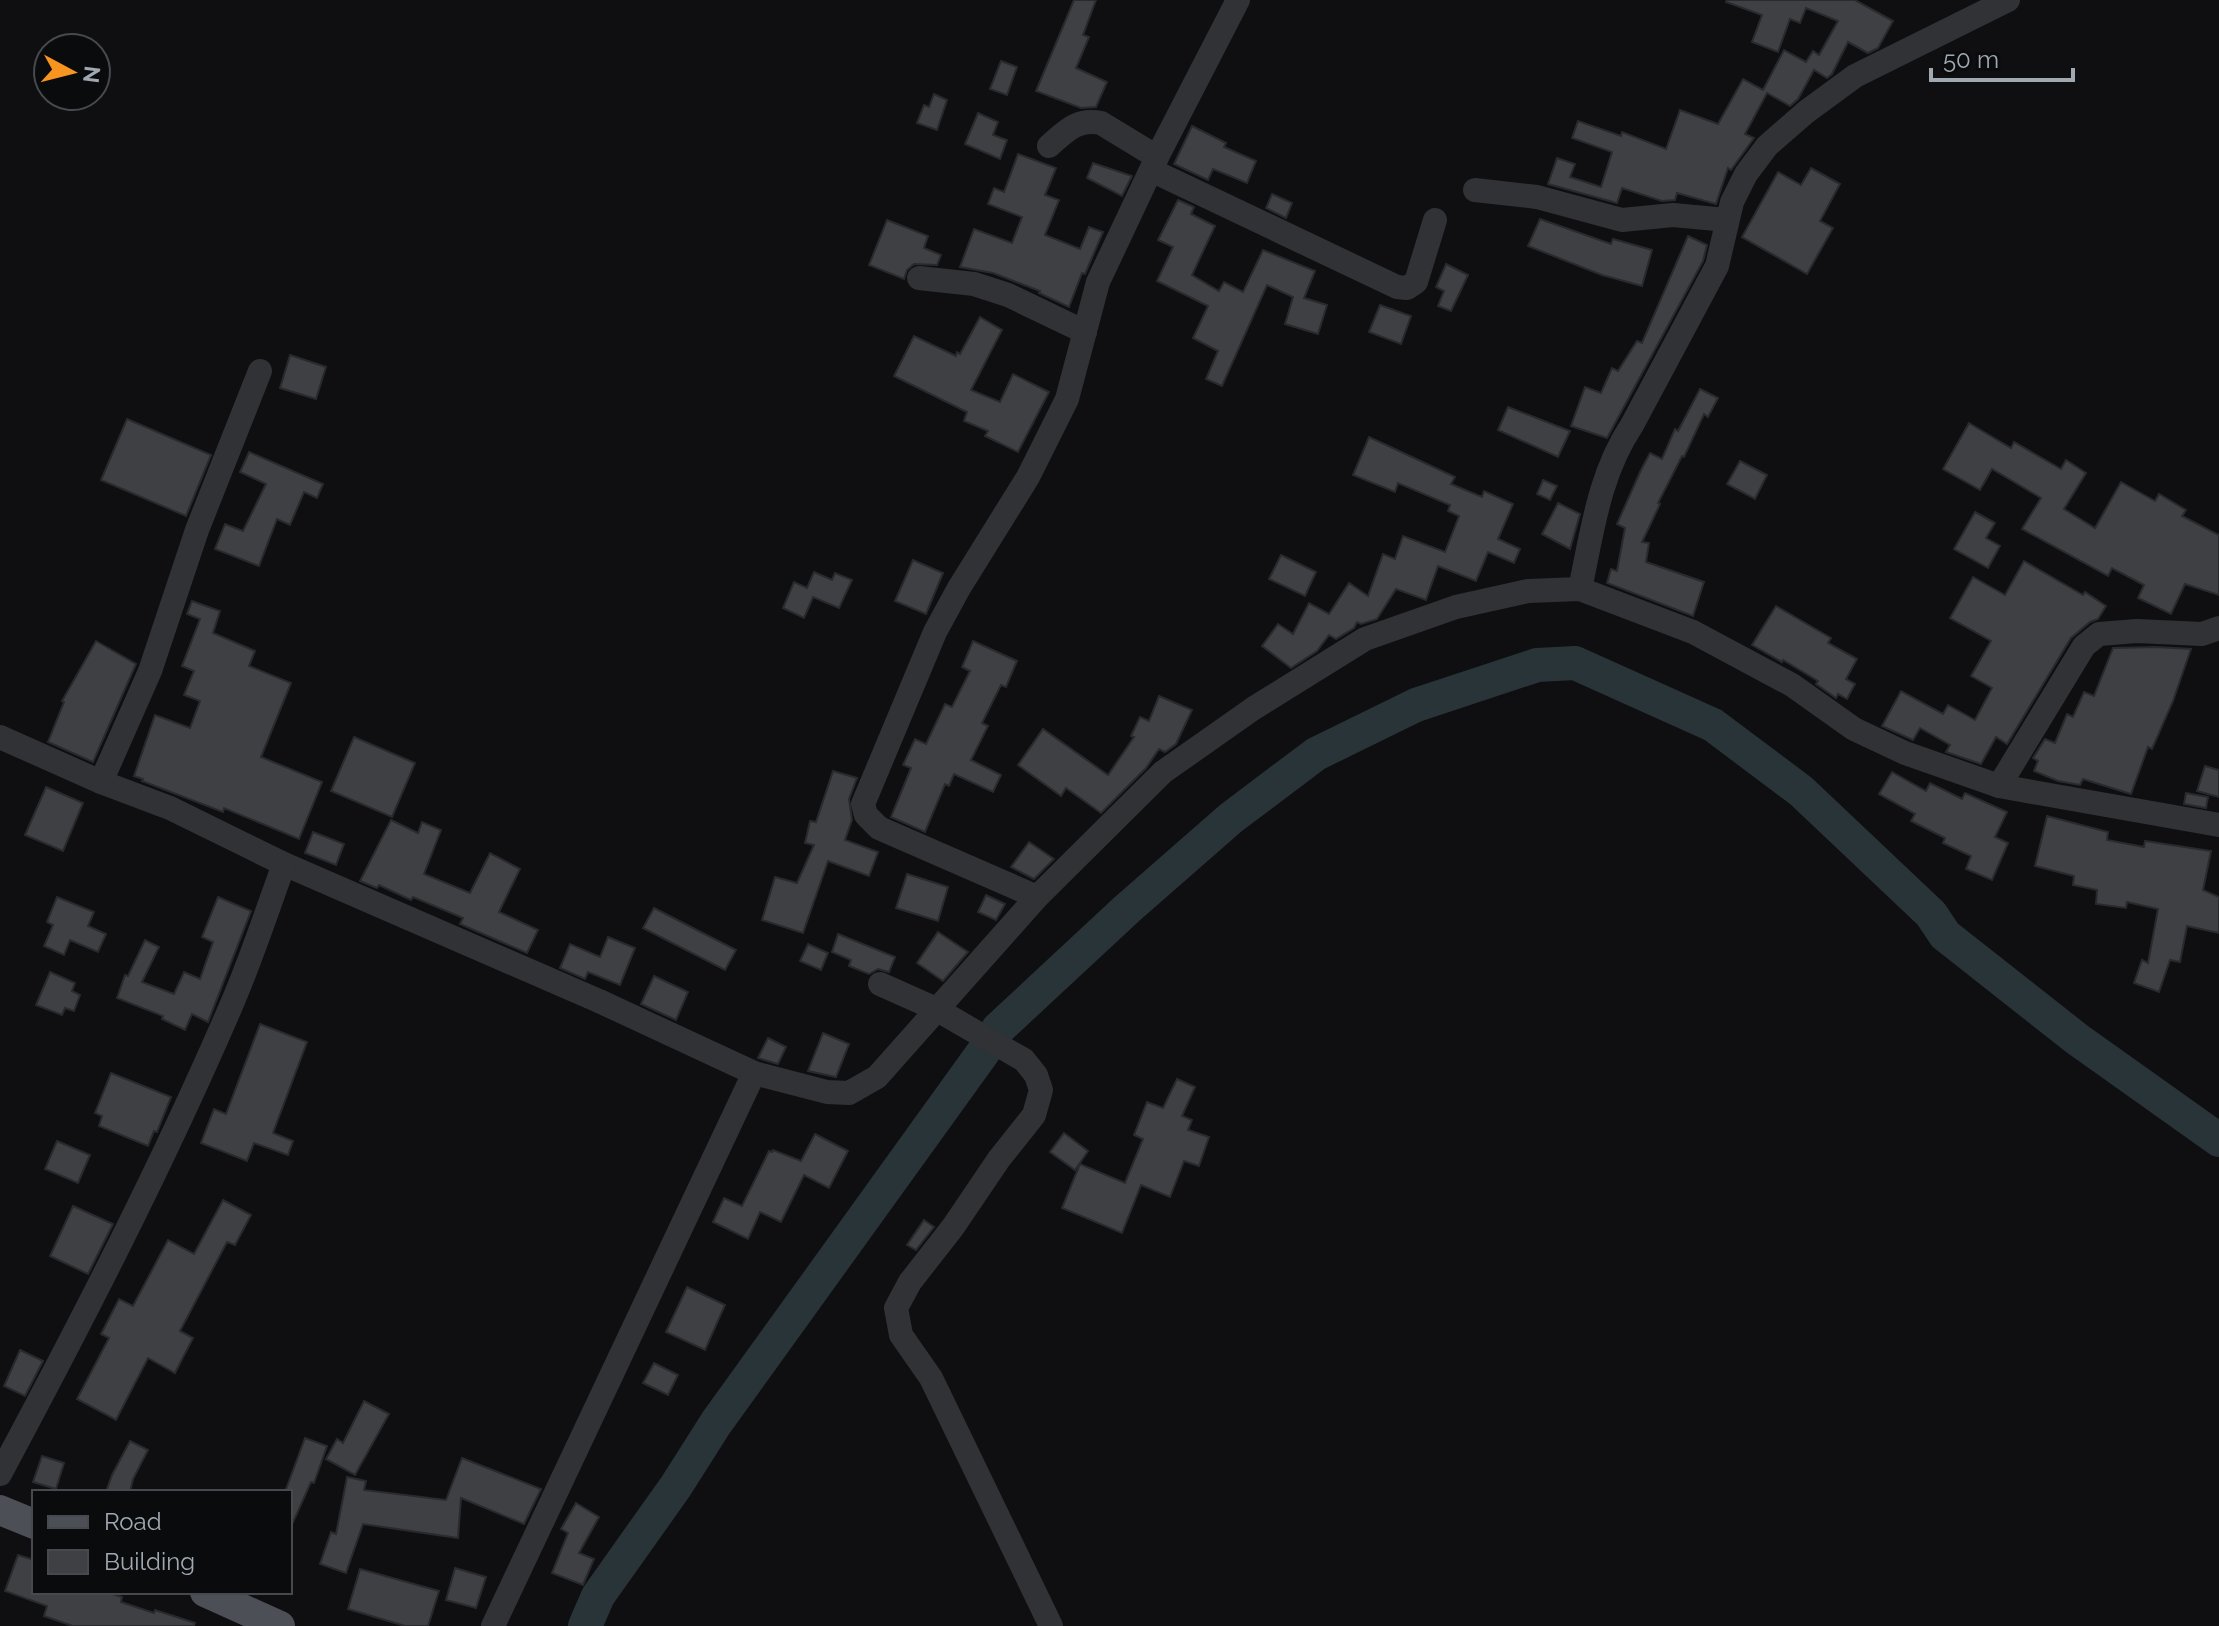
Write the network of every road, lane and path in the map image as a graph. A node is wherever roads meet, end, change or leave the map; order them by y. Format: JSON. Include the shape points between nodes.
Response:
{"nodes":[{"id":1,"x":1238,"y":0,"type":"edge"},
{"id":2,"x":2010,"y":1,"type":"edge"},
{"id":3,"x":1049,"y":146,"type":"dead end"},
{"id":4,"x":1155,"y":164,"type":"junction"},
{"id":5,"x":1475,"y":190,"type":"dead end"},
{"id":6,"x":1435,"y":220,"type":"dead end"},
{"id":7,"x":1727,"y":220,"type":"junction"},
{"id":8,"x":919,"y":278,"type":"dead end"},
{"id":9,"x":1085,"y":332,"type":"junction"},
{"id":10,"x":260,"y":371,"type":"dead end"},
{"id":11,"x":1580,"y":589,"type":"junction"},
{"id":12,"x":2219,"y":628,"type":"edge"},
{"id":13,"x":0,"y":737,"type":"edge"},
{"id":14,"x":101,"y":782,"type":"junction"},
{"id":15,"x":1999,"y":786,"type":"junction"},
{"id":16,"x":2219,"y":825,"type":"edge"},
{"id":17,"x":284,"y":864,"type":"junction"},
{"id":18,"x":1037,"y":897,"type":"junction"},
{"id":19,"x":880,"y":984,"type":"dead end"},
{"id":20,"x":936,"y":1009,"type":"junction"},
{"id":21,"x":754,"y":1073,"type":"junction"},
{"id":22,"x":0,"y":1474,"type":"edge"},
{"id":23,"x":0,"y":1510,"type":"edge"},
{"id":24,"x":32,"y":1523,"type":"edge"},
{"id":25,"x":209,"y":1594,"type":"edge"},
{"id":26,"x":280,"y":1626,"type":"edge"},
{"id":27,"x":493,"y":1626,"type":"edge"},
{"id":28,"x":1051,"y":1626,"type":"edge"}],
"edges":[{"from":1,"to":4,"type":"street"},
{"from":2,"to":7,"type":"street","via":[[1855,76],[1806,112],[1767,146],[1746,174]]},
{"from":3,"to":4,"type":"street","via":[[1074,124],[1092,121]]},
{"from":4,"to":6,"type":"street","via":[[1397,287],[1416,282]]},
{"from":4,"to":9,"type":"street","via":[[1098,282]]},
{"from":5,"to":7,"type":"street","via":[[1537,197],[1622,220],[1673,215]]},
{"from":7,"to":11,"type":"street","via":[[1717,266],[1616,449]]},
{"from":8,"to":9,"type":"street","via":[[974,284],[1008,295]]},
{"from":9,"to":18,"type":"street","via":[[1067,399],[1028,477],[935,632],[863,804],[879,828]]},
{"from":10,"to":14,"type":"street","via":[[197,530],[150,671]]},
{"from":11,"to":15,"type":"street","via":[[1731,651],[1854,729],[1905,753]]},
{"from":11,"to":18,"type":"street","via":[[1528,591],[1456,607],[1365,639],[1163,772]]},
{"from":12,"to":15,"type":"street","via":[[2202,634],[2099,634],[2084,646]]},
{"from":13,"to":14,"type":"street"},
{"from":14,"to":17,"type":"street","via":[[170,808]]},
{"from":15,"to":16,"type":"street"},
{"from":17,"to":21,"type":"street"},
{"from":17,"to":22,"type":"street","via":[[233,1002],[178,1126]]},
{"from":18,"to":20,"type":"street"},
{"from":19,"to":20,"type":"street"},
{"from":20,"to":21,"type":"street","via":[[877,1077],[849,1093]]},
{"from":20,"to":28,"type":"street","via":[[1024,1060],[1041,1090],[1034,1115],[898,1300],[897,1318],[901,1335],[931,1378]]},
{"from":21,"to":27,"type":"street"},
{"from":23,"to":24,"type":"main road"},
{"from":25,"to":26,"type":"main road"}]}
